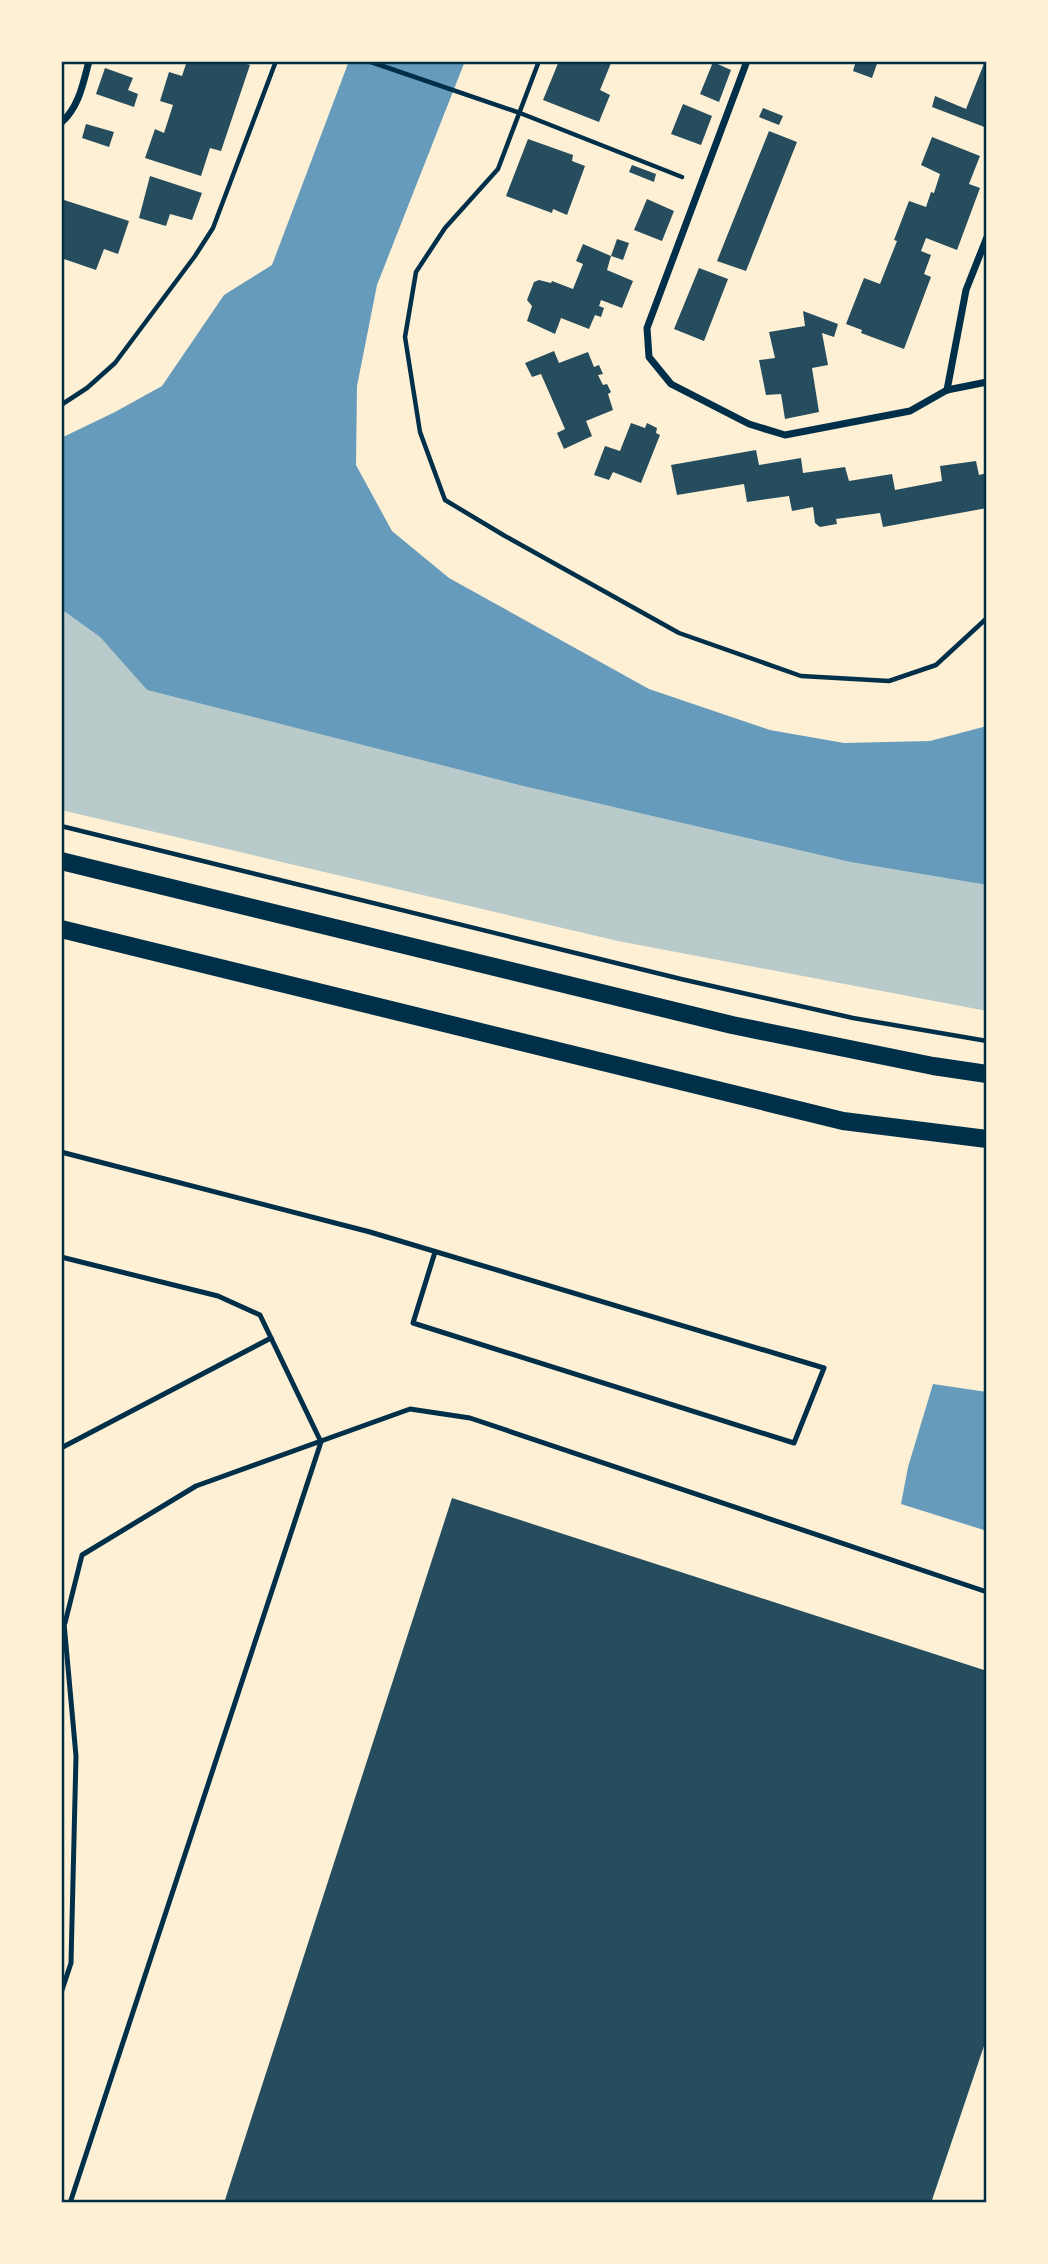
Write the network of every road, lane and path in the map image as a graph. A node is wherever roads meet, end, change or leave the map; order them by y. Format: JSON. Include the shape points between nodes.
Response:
{"nodes":[{"id":1,"x":89,"y":61,"type":"edge"},
{"id":2,"x":276,"y":61,"type":"edge"},
{"id":3,"x":368,"y":61,"type":"edge"},
{"id":4,"x":539,"y":61,"type":"edge"},
{"id":5,"x":747,"y":61,"type":"edge"},
{"id":6,"x":520,"y":113,"type":"junction"},
{"id":7,"x":61,"y":123,"type":"edge"},
{"id":8,"x":701,"y":184,"type":"junction"},
{"id":9,"x":987,"y":237,"type":"edge"},
{"id":10,"x":987,"y":382,"type":"edge"},
{"id":11,"x":947,"y":390,"type":"junction"},
{"id":12,"x":61,"y":405,"type":"edge"},
{"id":13,"x":987,"y":618,"type":"edge"},
{"id":14,"x":61,"y":826,"type":"edge"},
{"id":15,"x":61,"y":861,"type":"edge"},
{"id":16,"x":61,"y":929,"type":"edge"},
{"id":17,"x":987,"y":1041,"type":"edge"},
{"id":18,"x":987,"y":1074,"type":"edge"},
{"id":19,"x":987,"y":1139,"type":"edge"},
{"id":20,"x":61,"y":1152,"type":"edge"},
{"id":21,"x":435,"y":1252,"type":"junction"},
{"id":22,"x":61,"y":1257,"type":"edge"},
{"id":23,"x":271,"y":1338,"type":"junction"},
{"id":24,"x":321,"y":1442,"type":"junction"},
{"id":25,"x":61,"y":1448,"type":"edge"},
{"id":26,"x":987,"y":1592,"type":"edge"},
{"id":27,"x":63,"y":1623,"type":"edge"},
{"id":28,"x":61,"y":1993,"type":"edge"},
{"id":29,"x":70,"y":2203,"type":"edge"}],
"edges":[{"from":1,"to":7,"type":"street","via":[[78,102]]},
{"from":2,"to":12,"type":"path","via":[[213,228],[115,363]]},
{"from":3,"to":6,"type":"path"},
{"from":4,"to":6,"type":"path"},
{"from":5,"to":8,"type":"street"},
{"from":6,"to":8,"type":"path"},
{"from":6,"to":13,"type":"path","via":[[498,169],[445,228],[416,272],[405,337],[420,432],[445,500],[679,633],[801,676],[889,681],[936,666]]},
{"from":8,"to":11,"type":"street","via":[[647,328],[649,357],[671,384],[749,424],[785,435],[910,411]]},
{"from":9,"to":11,"type":"street","via":[[966,290]]},
{"from":10,"to":11,"type":"street"},
{"from":14,"to":17,"type":"path","via":[[681,979],[853,1018]]},
{"from":15,"to":18,"type":"main road","via":[[732,1025]]},
{"from":16,"to":19,"type":"main road","via":[[844,1121]]},
{"from":20,"to":21,"type":"lane"},
{"from":21,"to":21,"type":"lane","via":[[824,1368],[794,1443],[413,1323]]},
{"from":22,"to":23,"type":"lane","via":[[218,1296],[260,1315]]},
{"from":23,"to":24,"type":"lane"},
{"from":23,"to":25,"type":"lane"},
{"from":24,"to":26,"type":"lane","via":[[410,1409],[470,1418]]},
{"from":24,"to":27,"type":"lane","via":[[196,1486],[82,1555]]},
{"from":24,"to":29,"type":"lane"},
{"from":27,"to":28,"type":"lane","via":[[76,1756],[71,1963]]}]}
